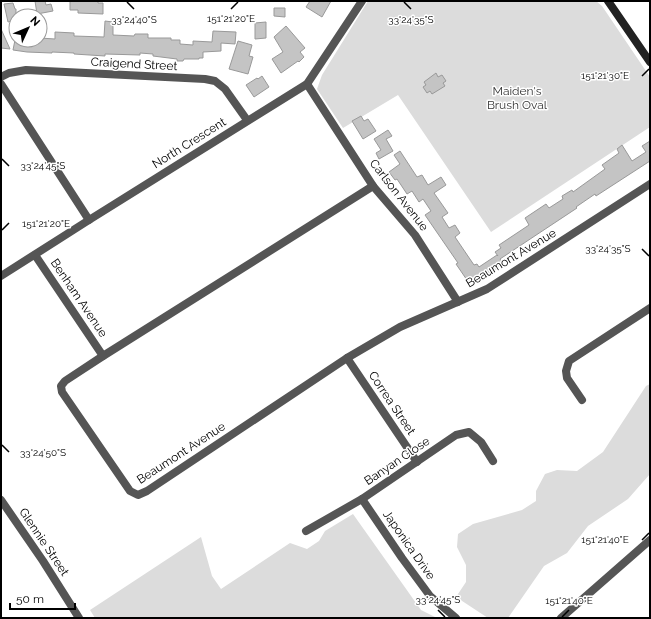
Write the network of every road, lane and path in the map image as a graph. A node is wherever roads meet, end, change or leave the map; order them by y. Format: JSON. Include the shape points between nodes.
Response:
{"nodes":[{"id":1,"x":362,"y":1,"type":"edge"},
{"id":2,"x":608,"y":1,"type":"edge"},
{"id":3,"x":650,"y":62,"type":"edge"},
{"id":4,"x":1,"y":77,"type":"edge"},
{"id":5,"x":1,"y":84,"type":"edge"},
{"id":6,"x":307,"y":84,"type":"junction"},
{"id":7,"x":248,"y":120,"type":"junction"},
{"id":8,"x":650,"y":184,"type":"edge"},
{"id":9,"x":373,"y":186,"type":"junction"},
{"id":10,"x":89,"y":220,"type":"junction"},
{"id":11,"x":35,"y":254,"type":"junction"},
{"id":12,"x":1,"y":276,"type":"edge"},
{"id":13,"x":458,"y":302,"type":"junction"},
{"id":14,"x":650,"y":308,"type":"edge"},
{"id":15,"x":103,"y":356,"type":"junction"},
{"id":16,"x":348,"y":358,"type":"junction"},
{"id":17,"x":582,"y":400,"type":"dead end"},
{"id":18,"x":493,"y":461,"type":"dead end"},
{"id":19,"x":417,"y":462,"type":"junction"},
{"id":20,"x":362,"y":499,"type":"junction"},
{"id":21,"x":1,"y":500,"type":"edge"},
{"id":22,"x":306,"y":531,"type":"dead end"},
{"id":23,"x":650,"y":540,"type":"edge"},
{"id":24,"x":79,"y":618,"type":"edge"},
{"id":25,"x":456,"y":618,"type":"edge"},
{"id":26,"x":561,"y":618,"type":"edge"}],
"edges":[{"from":1,"to":6,"type":"street","name":"North Crescent"},
{"from":2,"to":3,"type":"street"},
{"from":4,"to":7,"type":"street","name":"Craigend Street","via":[[26,70],[205,79],[225,89]]},
{"from":5,"to":10,"type":"street"},
{"from":6,"to":7,"type":"street","name":"North Crescent"},
{"from":6,"to":9,"type":"street","name":"Carlson Avenue"},
{"from":7,"to":10,"type":"street","name":"North Crescent"},
{"from":8,"to":13,"type":"street","name":"Beaumont Avenue","via":[[488,289]]},
{"from":9,"to":13,"type":"street","name":"Carlson Avenue","via":[[415,235]]},
{"from":9,"to":15,"type":"street","name":"Beaumont Avenue"},
{"from":10,"to":11,"type":"street","name":"North Crescent"},
{"from":11,"to":12,"type":"street","name":"North Crescent"},
{"from":11,"to":15,"type":"street","name":"Benham Avenue"},
{"from":13,"to":16,"type":"street","name":"Beaumont Avenue","via":[[400,327]]},
{"from":14,"to":17,"type":"street","via":[[569,361],[567,378]]},
{"from":15,"to":16,"type":"street","name":"Beaumont Avenue","via":[[65,381],[61,386],[62,392],[130,491],[138,495]]},
{"from":16,"to":19,"type":"street","name":"Correa Street"},
{"from":18,"to":19,"type":"street","name":"Banyan Close","via":[[482,442],[469,432],[456,436]]},
{"from":19,"to":20,"type":"street","name":"Banyan Close"},
{"from":20,"to":22,"type":"street","name":"Banyan Close"},
{"from":20,"to":25,"type":"street","name":"Japonica Drive","via":[[430,596]]},
{"from":21,"to":24,"type":"street","name":"Glennie Street"},
{"from":23,"to":26,"type":"street"}]}
